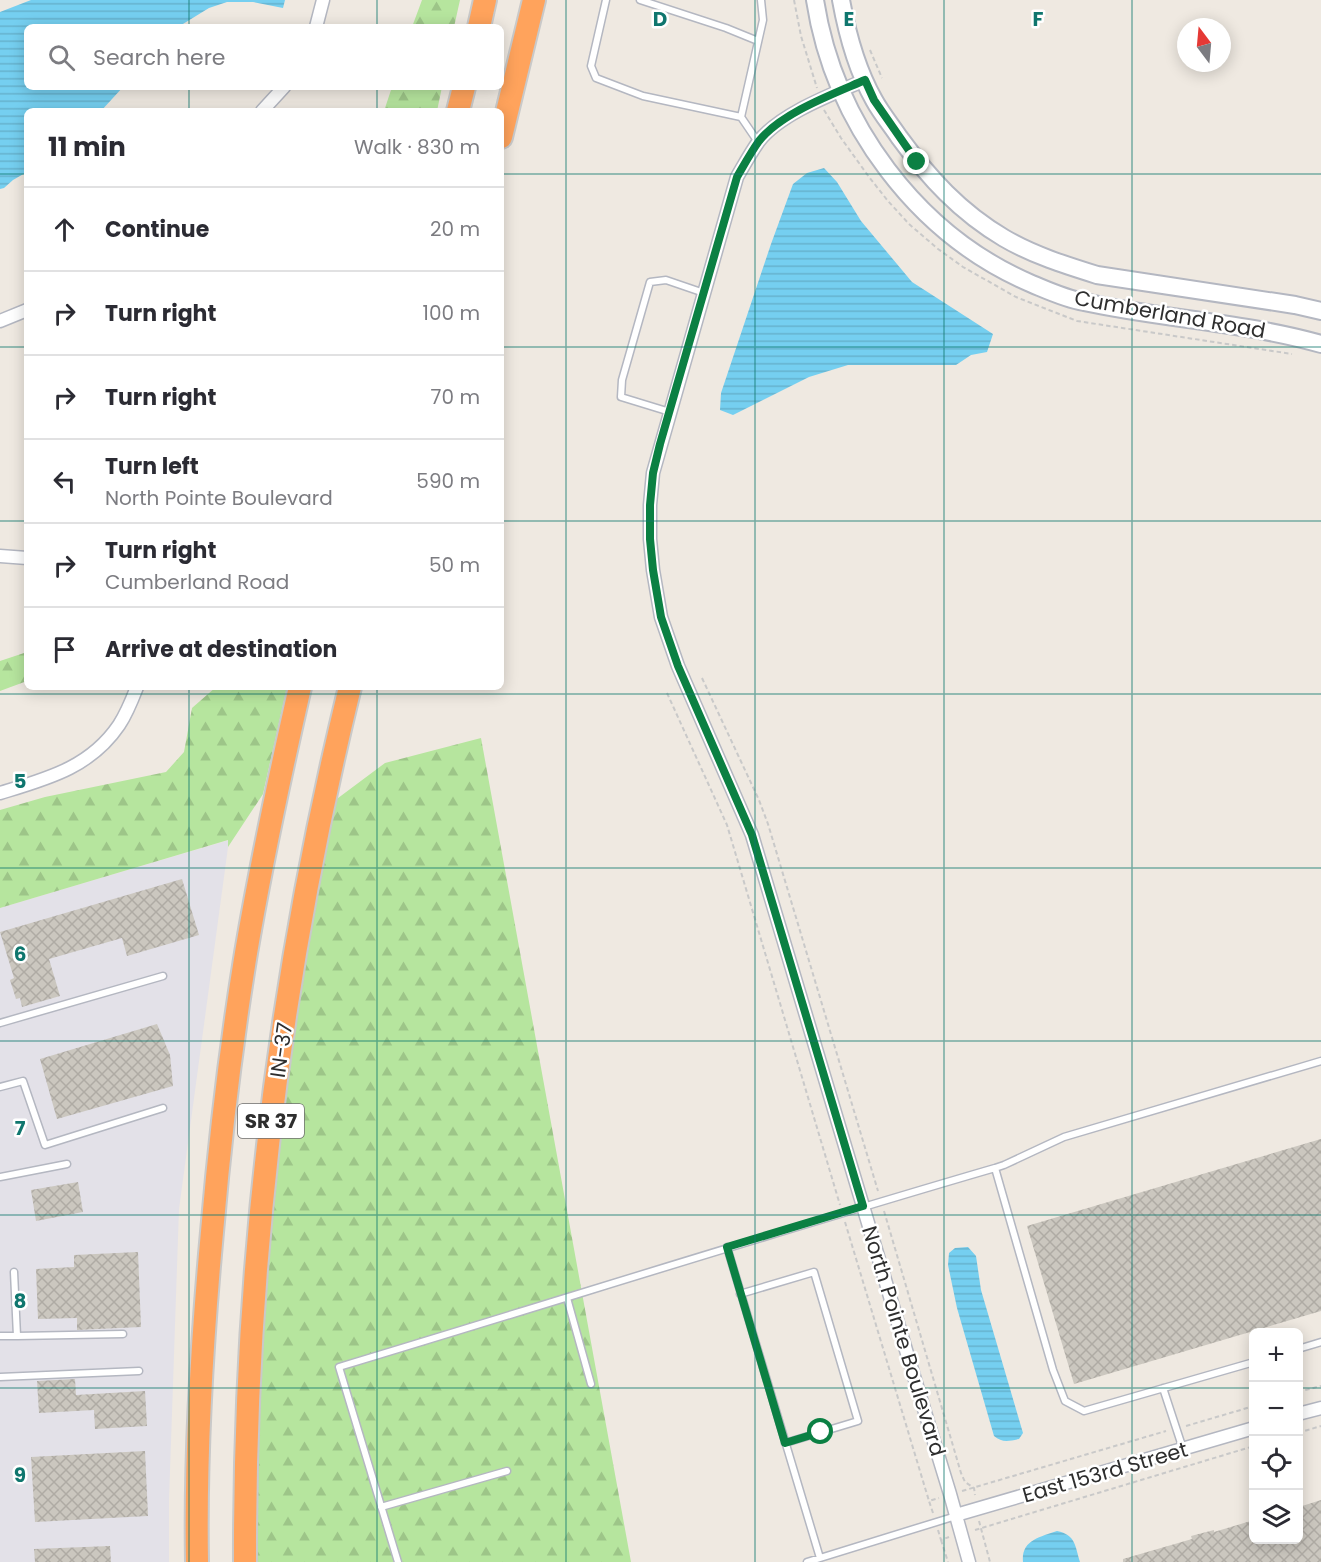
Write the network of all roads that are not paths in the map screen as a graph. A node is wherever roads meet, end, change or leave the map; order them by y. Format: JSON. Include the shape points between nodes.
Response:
{"nodes":[{"id":1,"x":323,"y":0,"type":"edge"},
{"id":2,"x":485,"y":0,"type":"edge"},
{"id":3,"x":534,"y":0,"type":"edge"},
{"id":4,"x":606,"y":0,"type":"edge"},
{"id":5,"x":640,"y":0,"type":"edge"},
{"id":6,"x":761,"y":0,"type":"edge"},
{"id":7,"x":815,"y":0,"type":"edge"},
{"id":8,"x":841,"y":0,"type":"edge"},
{"id":9,"x":317,"y":24,"type":"edge"},
{"id":10,"x":479,"y":24,"type":"edge"},
{"id":11,"x":758,"y":41,"type":"junction"},
{"id":12,"x":874,"y":80,"type":"junction"},
{"id":13,"x":281,"y":90,"type":"edge"},
{"id":14,"x":463,"y":90,"type":"edge"},
{"id":15,"x":840,"y":90,"type":"junction"},
{"id":16,"x":265,"y":108,"type":"edge"},
{"id":17,"x":459,"y":108,"type":"edge"},
{"id":18,"x":741,"y":117,"type":"junction"},
{"id":19,"x":504,"y":125,"type":"edge"},
{"id":20,"x":758,"y":142,"type":"junction"},
{"id":21,"x":704,"y":293,"type":"junction"},
{"id":22,"x":24,"y":311,"type":"edge"},
{"id":23,"x":1321,"y":311,"type":"edge"},
{"id":24,"x":0,"y":321,"type":"edge"},
{"id":25,"x":1321,"y":344,"type":"edge"},
{"id":26,"x":670,"y":412,"type":"junction"},
{"id":27,"x":0,"y":556,"type":"edge"},
{"id":28,"x":24,"y":558,"type":"edge"},
{"id":29,"x":136,"y":690,"type":"edge"},
{"id":30,"x":299,"y":690,"type":"edge"},
{"id":31,"x":349,"y":690,"type":"edge"},
{"id":32,"x":0,"y":793,"type":"edge"},
{"id":33,"x":163,"y":976,"type":"dead end"},
{"id":34,"x":0,"y":1023,"type":"edge"},
{"id":35,"x":1321,"y":1061,"type":"edge"},
{"id":36,"x":0,"y":1087,"type":"edge"},
{"id":37,"x":164,"y":1108,"type":"dead end"},
{"id":38,"x":66,"y":1164,"type":"dead end"},
{"id":39,"x":994,"y":1168,"type":"junction"},
{"id":40,"x":0,"y":1177,"type":"edge"},
{"id":41,"x":863,"y":1206,"type":"junction"},
{"id":42,"x":727,"y":1247,"type":"junction"},
{"id":43,"x":14,"y":1272,"type":"dead end"},
{"id":44,"x":740,"y":1294,"type":"junction"},
{"id":45,"x":567,"y":1298,"type":"junction"},
{"id":46,"x":123,"y":1334,"type":"dead end"},
{"id":47,"x":0,"y":1336,"type":"edge"},
{"id":48,"x":17,"y":1336,"type":"junction"},
{"id":49,"x":1321,"y":1342,"type":"edge"},
{"id":50,"x":1303,"y":1348,"type":"edge"},
{"id":51,"x":1249,"y":1363,"type":"edge"},
{"id":52,"x":139,"y":1371,"type":"dead end"},
{"id":53,"x":0,"y":1377,"type":"edge"},
{"id":54,"x":591,"y":1384,"type":"dead end"},
{"id":55,"x":1163,"y":1388,"type":"junction"},
{"id":56,"x":1321,"y":1408,"type":"edge"},
{"id":57,"x":1303,"y":1413,"type":"edge"},
{"id":58,"x":1249,"y":1429,"type":"edge"},
{"id":59,"x":785,"y":1443,"type":"junction"},
{"id":60,"x":1183,"y":1449,"type":"junction"},
{"id":61,"x":507,"y":1471,"type":"dead end"},
{"id":62,"x":381,"y":1507,"type":"junction"},
{"id":63,"x":956,"y":1515,"type":"junction"},
{"id":64,"x":820,"y":1558,"type":"junction"},
{"id":65,"x":197,"y":1562,"type":"edge"},
{"id":66,"x":245,"y":1562,"type":"edge"},
{"id":67,"x":398,"y":1562,"type":"edge"},
{"id":68,"x":807,"y":1562,"type":"edge"},
{"id":69,"x":969,"y":1562,"type":"edge"}],
"edges":[{"from":1,"to":9,"type":"street"},
{"from":2,"to":10,"type":"highway"},
{"from":3,"to":19,"type":"highway"},
{"from":4,"to":18,"type":"lane","via":[[591,66],[596,78],[643,96]]},
{"from":5,"to":11,"type":"lane"},
{"from":6,"to":11,"type":"lane","via":[[763,20]]},
{"from":7,"to":15,"type":"street","name":"Cumberland Road"},
{"from":8,"to":12,"type":"street","name":"Cumberland Road","via":[[852,43]]},
{"from":11,"to":18,"type":"lane"},
{"from":12,"to":15,"type":"street","name":"North Pointe Boulevard"},
{"from":12,"to":23,"type":"street","name":"Cumberland Road","via":[[874,100],[917,162],[945,194],[985,226],[1034,253],[1097,275]]},
{"from":13,"to":16,"type":"street"},
{"from":14,"to":17,"type":"highway"},
{"from":15,"to":20,"type":"street","name":"North Pointe Boulevard","via":[[776,124]]},
{"from":15,"to":25,"type":"street","name":"Cumberland Road","via":[[893,178],[934,220],[998,268],[1082,302],[1272,332]]},
{"from":18,"to":20,"type":"lane"},
{"from":20,"to":21,"type":"street","name":"North Pointe Boulevard","via":[[737,177]]},
{"from":21,"to":26,"type":"street","name":"North Pointe Boulevard"},
{"from":21,"to":26,"type":"lane","via":[[666,280],[650,282],[622,380],[621,397]]},
{"from":22,"to":24,"type":"street"},
{"from":26,"to":41,"type":"street","name":"North Pointe Boulevard","via":[[653,473],[650,505],[653,570],[661,617],[678,666],[752,835]]},
{"from":27,"to":28,"type":"street"},
{"from":29,"to":32,"type":"street","via":[[120,724],[92,754],[60,774]]},
{"from":30,"to":65,"type":"highway","number":"SR 37","via":[[246,954],[219,1155],[203,1347]]},
{"from":31,"to":66,"type":"highway","name":"IN-37","number":"SR 37","via":[[305,895],[270,1135],[254,1311]]},
{"from":33,"to":34,"type":"lane"},
{"from":35,"to":39,"type":"lane","via":[[1065,1137]]},
{"from":36,"to":37,"type":"lane","via":[[23,1081],[45,1144]]},
{"from":38,"to":40,"type":"lane"},
{"from":39,"to":41,"type":"lane"},
{"from":39,"to":55,"type":"lane","via":[[1065,1401],[1084,1411]]},
{"from":41,"to":42,"type":"lane"},
{"from":41,"to":63,"type":"street","name":"North Pointe Boulevard"},
{"from":42,"to":44,"type":"lane"},
{"from":42,"to":45,"type":"lane"},
{"from":43,"to":48,"type":"lane"},
{"from":44,"to":59,"type":"lane"},
{"from":44,"to":59,"type":"lane","via":[[814,1272],[858,1421]]},
{"from":45,"to":54,"type":"lane"},
{"from":45,"to":62,"type":"lane","via":[[339,1367]]},
{"from":46,"to":48,"type":"lane"},
{"from":47,"to":48,"type":"lane"},
{"from":49,"to":50,"type":"lane"},
{"from":51,"to":55,"type":"lane"},
{"from":52,"to":53,"type":"lane"},
{"from":55,"to":60,"type":"lane"},
{"from":56,"to":57,"type":"street"},
{"from":58,"to":60,"type":"street","name":"East 153rd Street"},
{"from":59,"to":64,"type":"lane"},
{"from":60,"to":63,"type":"street","name":"East 153rd Street"},
{"from":61,"to":62,"type":"lane"},
{"from":62,"to":67,"type":"lane"},
{"from":63,"to":64,"type":"lane"},
{"from":63,"to":69,"type":"street","name":"North Pointe Boulevard"},
{"from":64,"to":68,"type":"lane"}]}
